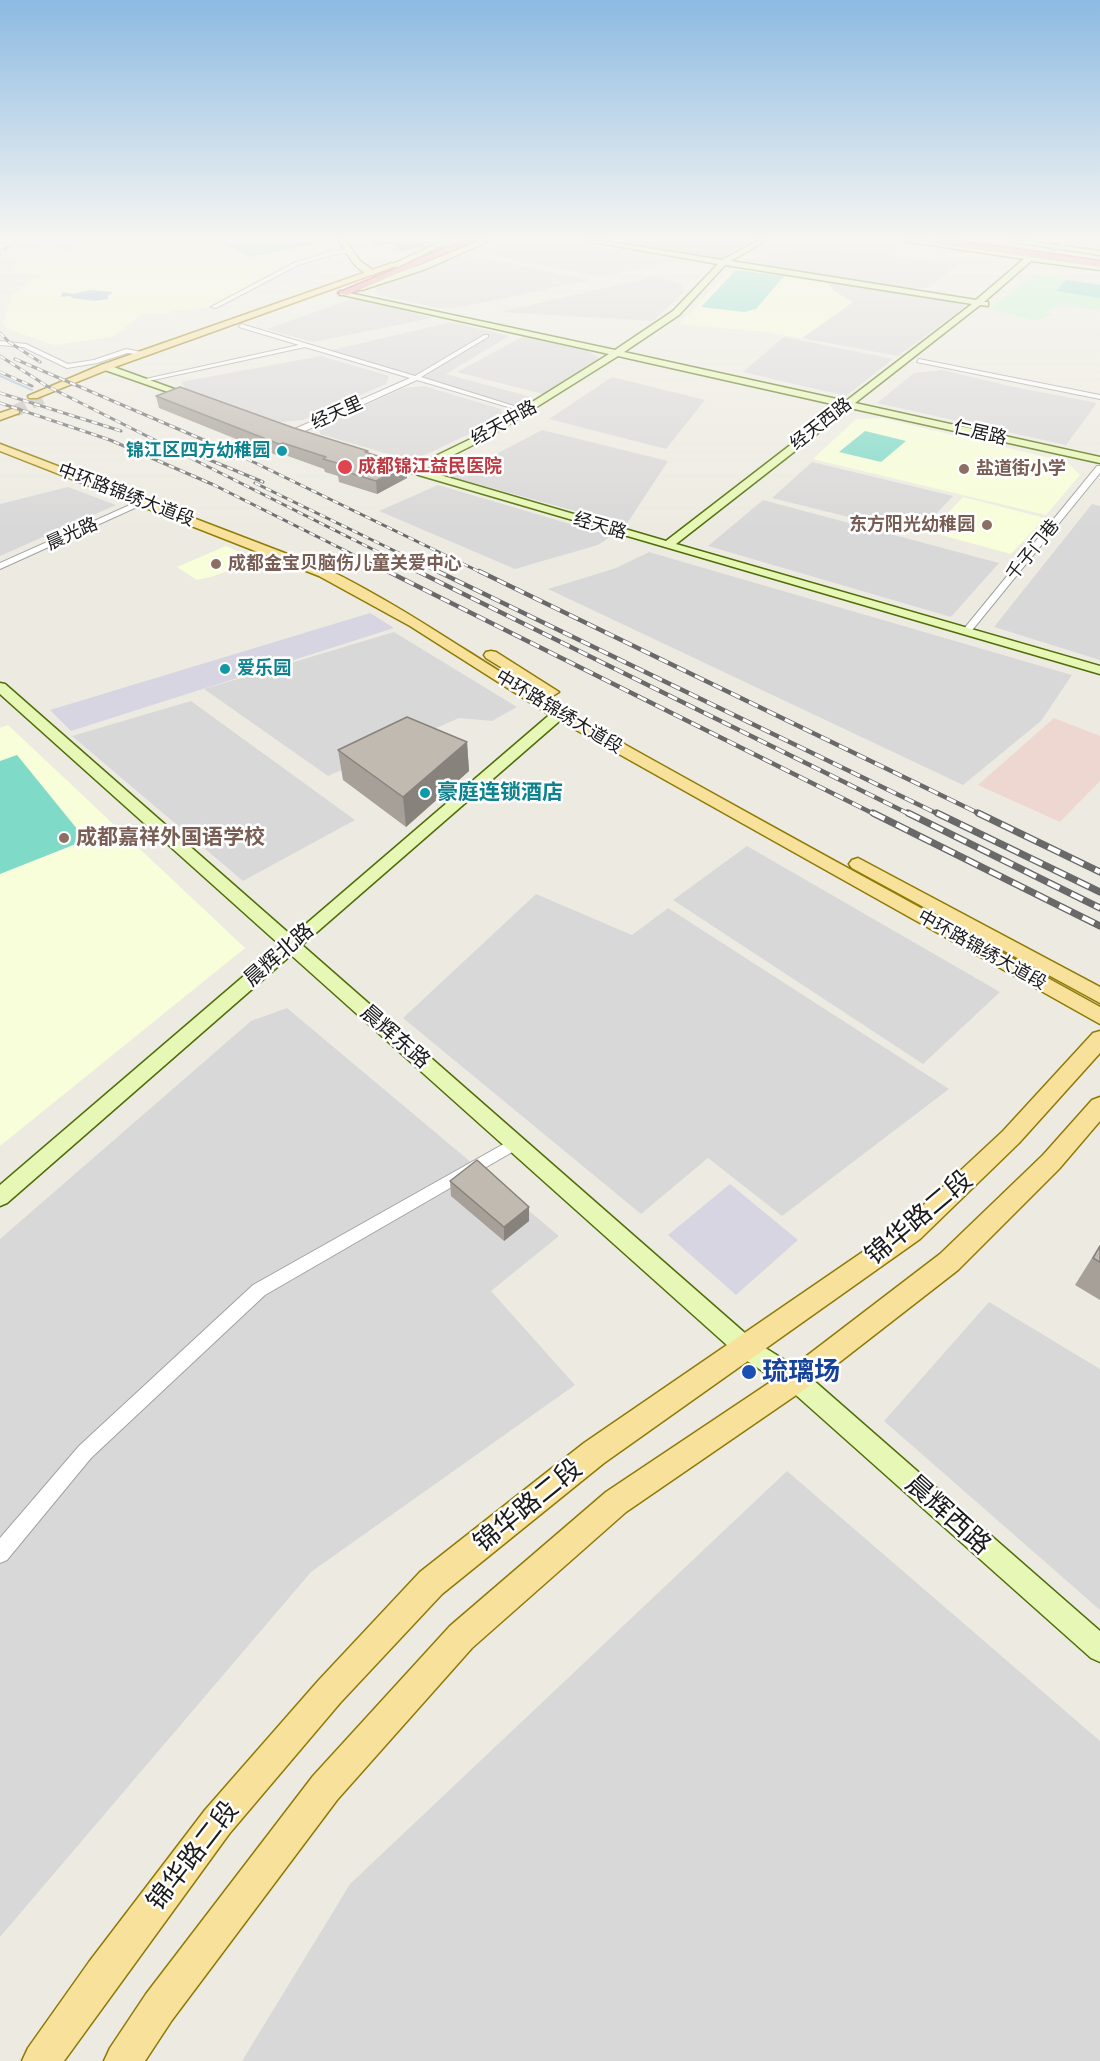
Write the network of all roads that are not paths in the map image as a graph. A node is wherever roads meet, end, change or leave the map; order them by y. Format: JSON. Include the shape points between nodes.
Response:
{"nodes":[{"id":1,"x":189,"y":337,"type":"edge"},
{"id":2,"x":206,"y":337,"type":"edge"},
{"id":3,"x":277,"y":337,"type":"edge"},
{"id":4,"x":484,"y":337,"type":"edge"},
{"id":5,"x":542,"y":337,"type":"edge"},
{"id":6,"x":638,"y":337,"type":"edge"},
{"id":7,"x":937,"y":337,"type":"edge"},
{"id":8,"x":945,"y":337,"type":"edge"},
{"id":9,"x":0,"y":343,"type":"edge"},
{"id":10,"x":305,"y":346,"type":"junction"},
{"id":11,"x":142,"y":353,"type":"junction"},
{"id":12,"x":613,"y":353,"type":"junction"},
{"id":13,"x":919,"y":361,"type":"junction"},
{"id":14,"x":108,"y":368,"type":"junction"},
{"id":15,"x":414,"y":379,"type":"junction"},
{"id":16,"x":144,"y":380,"type":"junction"},
{"id":17,"x":38,"y":397,"type":"tunnel mouth"},
{"id":18,"x":1100,"y":398,"type":"edge"},
{"id":19,"x":207,"y":403,"type":"edge"},
{"id":20,"x":848,"y":403,"type":"junction"},
{"id":21,"x":861,"y":406,"type":"junction"},
{"id":22,"x":527,"y":411,"type":"junction"},
{"id":23,"x":281,"y":429,"type":"edge"},
{"id":24,"x":293,"y":433,"type":"junction"},
{"id":25,"x":0,"y":439,"type":"edge"},
{"id":26,"x":315,"y":440,"type":"edge"},
{"id":27,"x":0,"y":447,"type":"edge"},
{"id":28,"x":370,"y":457,"type":"edge"},
{"id":29,"x":1100,"y":460,"type":"edge"},
{"id":30,"x":1100,"y":468,"type":"edge"},
{"id":31,"x":413,"y":471,"type":"junction"},
{"id":32,"x":141,"y":501,"type":"junction"},
{"id":33,"x":699,"y":534,"type":"dead end"},
{"id":34,"x":668,"y":544,"type":"junction"},
{"id":35,"x":0,"y":564,"type":"edge"},
{"id":36,"x":966,"y":632,"type":"junction"},
{"id":37,"x":1100,"y":670,"type":"edge"},
{"id":38,"x":0,"y":687,"type":"edge"},
{"id":39,"x":559,"y":714,"type":"junction"},
{"id":40,"x":290,"y":944,"type":"junction"},
{"id":41,"x":1100,"y":996,"type":"edge"},
{"id":42,"x":1100,"y":1016,"type":"edge"},
{"id":43,"x":1100,"y":1039,"type":"edge"},
{"id":44,"x":1100,"y":1106,"type":"edge"},
{"id":45,"x":516,"y":1143,"type":"junction"},
{"id":46,"x":0,"y":1197,"type":"edge"},
{"id":47,"x":746,"y":1348,"type":"junction"},
{"id":48,"x":796,"y":1380,"type":"junction"},
{"id":49,"x":0,"y":1553,"type":"edge"},
{"id":50,"x":1100,"y":1649,"type":"edge"},
{"id":51,"x":41,"y":2061,"type":"edge"},
{"id":52,"x":123,"y":2061,"type":"edge"}],
"edges":[{"from":1,"to":11,"type":"main road"},
{"from":2,"to":14,"type":"main road"},
{"from":3,"to":10,"type":"street"},
{"from":4,"to":15,"type":"street","name":"经天里"},
{"from":5,"to":12,"type":"street","name":"仁居路"},
{"from":6,"to":12,"type":"street","name":"经天中路"},
{"from":7,"to":20,"type":"street","name":"经天西路"},
{"from":8,"to":13,"type":"street","name":"经天西路"},
{"from":9,"to":11,"type":"street","via":[[24,345],[67,366],[95,362],[126,351]]},
{"from":10,"to":15,"type":"street"},
{"from":10,"to":16,"type":"street"},
{"from":11,"to":14,"type":"main road"},
{"from":12,"to":20,"type":"street","name":"仁居路"},
{"from":12,"to":22,"type":"street","name":"经天中路"},
{"from":13,"to":18,"type":"street"},
{"from":13,"to":21,"type":"street","name":"经天西路"},
{"from":14,"to":16,"type":"street"},
{"from":14,"to":17,"type":"main road"},
{"from":15,"to":22,"type":"street"},
{"from":15,"to":24,"type":"street","name":"经天里"},
{"from":16,"to":19,"type":"street"},
{"from":20,"to":21,"type":"street","name":"仁居路"},
{"from":20,"to":34,"type":"street","name":"经天西路"},
{"from":21,"to":29,"type":"street","name":"仁居路"},
{"from":21,"to":33,"type":"street","name":"经天西路"},
{"from":22,"to":31,"type":"street","name":"经天中路"},
{"from":23,"to":24,"type":"street"},
{"from":24,"to":26,"type":"street"},
{"from":25,"to":41,"type":"main road","name":"中环路锦绣大道段","via":[[356,576],[408,603],[571,705]]},
{"from":27,"to":32,"type":"main road","name":"中环路锦绣大道段"},
{"from":28,"to":31,"type":"street","name":"经天路"},
{"from":30,"to":36,"type":"street","name":"千子门巷"},
{"from":31,"to":34,"type":"street","name":"经天路"},
{"from":32,"to":35,"type":"street","name":"晨光路"},
{"from":32,"to":39,"type":"main road","name":"中环路锦绣大道段","via":[[352,586],[441,636]]},
{"from":34,"to":36,"type":"street","name":"经天路","via":[[686,545]]},
{"from":36,"to":37,"type":"street","name":"经天路"},
{"from":38,"to":40,"type":"street","name":"晨辉东路"},
{"from":39,"to":40,"type":"street","name":"晨辉北路"},
{"from":39,"to":42,"type":"main road","name":"中环路锦绣大道段"},
{"from":40,"to":45,"type":"street","name":"晨辉东路"},
{"from":40,"to":46,"type":"street","name":"晨辉北路"},
{"from":43,"to":47,"type":"main road","name":"锦华路二段","via":[[1011,1137],[911,1232]]},
{"from":44,"to":48,"type":"main road","via":[[1051,1162],[949,1262]]},
{"from":45,"to":47,"type":"street","name":"晨辉东路"},
{"from":45,"to":49,"type":"street","via":[[259,1290],[85,1452]]},
{"from":47,"to":48,"type":"street","name":"晨辉东路"},
{"from":47,"to":51,"type":"main road","name":"锦华路二段","via":[[594,1453],[432,1583],[328,1692],[217,1822]]},
{"from":48,"to":50,"type":"street","name":"晨辉西路"},
{"from":48,"to":52,"type":"main road","via":[[616,1502],[461,1637],[325,1788],[159,2007]]}]}
